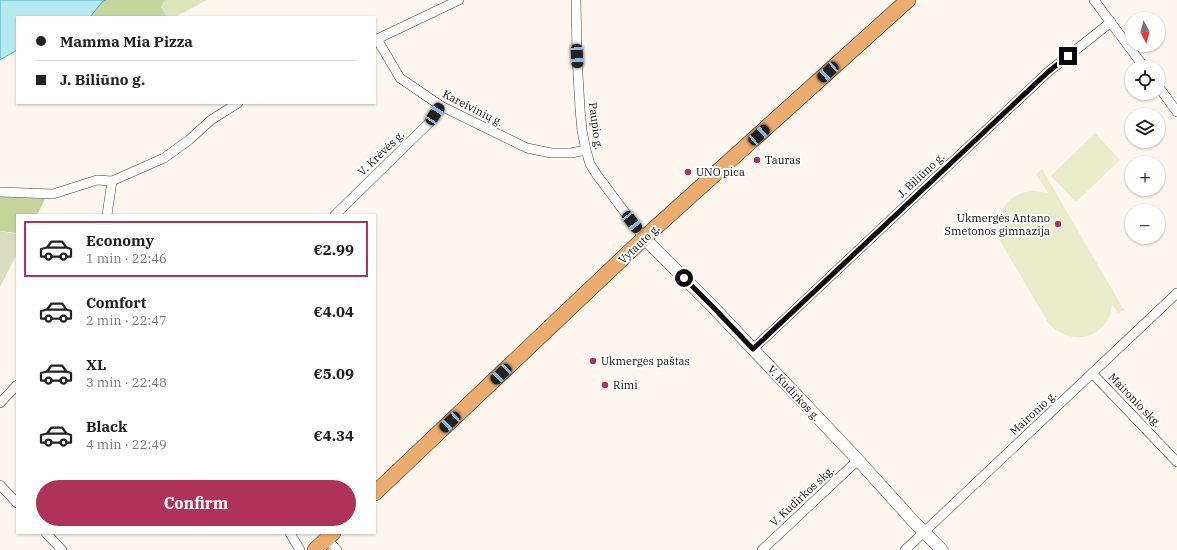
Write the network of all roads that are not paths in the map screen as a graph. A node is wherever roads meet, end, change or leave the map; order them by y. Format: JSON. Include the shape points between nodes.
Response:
{"nodes":[{"id":1,"x":459,"y":0,"type":"edge"},
{"id":2,"x":576,"y":0,"type":"edge"},
{"id":3,"x":908,"y":0,"type":"edge"},
{"id":4,"x":1094,"y":0,"type":"edge"},
{"id":5,"x":1110,"y":22,"type":"junction"},
{"id":6,"x":376,"y":39,"type":"edge"},
{"id":7,"x":1139,"y":60,"type":"edge"},
{"id":8,"x":1165,"y":96,"type":"edge"},
{"id":9,"x":236,"y":104,"type":"edge"},
{"id":10,"x":441,"y":106,"type":"junction"},
{"id":11,"x":1177,"y":112,"type":"edge"},
{"id":12,"x":586,"y":150,"type":"junction"},
{"id":13,"x":112,"y":181,"type":"junction"},
{"id":14,"x":0,"y":192,"type":"edge"},
{"id":15,"x":107,"y":214,"type":"edge"},
{"id":16,"x":336,"y":214,"type":"edge"},
{"id":17,"x":644,"y":238,"type":"junction"},
{"id":18,"x":1177,"y":293,"type":"edge"},
{"id":19,"x":753,"y":349,"type":"junction"},
{"id":20,"x":1092,"y":373,"type":"junction"},
{"id":21,"x":16,"y":386,"type":"edge"},
{"id":22,"x":0,"y":403,"type":"edge"},
{"id":23,"x":858,"y":460,"type":"junction"},
{"id":24,"x":1177,"y":462,"type":"edge"},
{"id":25,"x":0,"y":485,"type":"edge"},
{"id":26,"x":376,"y":492,"type":"edge"},
{"id":27,"x":16,"y":502,"type":"edge"},
{"id":28,"x":924,"y":532,"type":"junction"},
{"id":29,"x":47,"y":534,"type":"edge"},
{"id":30,"x":291,"y":534,"type":"edge"},
{"id":31,"x":330,"y":536,"type":"edge"},
{"id":32,"x":62,"y":550,"type":"edge"},
{"id":33,"x":300,"y":550,"type":"edge"},
{"id":34,"x":315,"y":550,"type":"edge"},
{"id":35,"x":337,"y":550,"type":"edge"},
{"id":36,"x":762,"y":550,"type":"edge"},
{"id":37,"x":905,"y":550,"type":"edge"},
{"id":38,"x":942,"y":550,"type":"edge"}],
"edges":[{"from":1,"to":6,"type":"street"},
{"from":2,"to":12,"type":"street","name":"Paupio g.","via":[[580,109]]},
{"from":3,"to":17,"type":"main road","name":"Vytauto g."},
{"from":4,"to":5,"type":"street"},
{"from":5,"to":7,"type":"street"},
{"from":5,"to":19,"type":"street","name":"J. Biliūno g.","via":[[1048,72]]},
{"from":6,"to":10,"type":"street","name":"Kareivinių g.","via":[[400,78]]},
{"from":8,"to":11,"type":"street"},
{"from":9,"to":13,"type":"street","via":[[211,120],[164,158]]},
{"from":10,"to":12,"type":"street","name":"Kareivinių g.","via":[[527,148],[550,153]]},
{"from":10,"to":16,"type":"street","name":"V. Krėvės g.","via":[[430,122]]},
{"from":12,"to":17,"type":"street","name":"Paupio g.","via":[[597,176]]},
{"from":13,"to":14,"type":"street","via":[[97,180],[53,194]]},
{"from":13,"to":15,"type":"street"},
{"from":17,"to":19,"type":"street","name":"V. Kudirkos g."},
{"from":17,"to":26,"type":"main road","name":"Vytauto g."},
{"from":18,"to":20,"type":"street","name":"Maironio g."},
{"from":19,"to":23,"type":"street","name":"V. Kudirkos g."},
{"from":20,"to":24,"type":"street","name":"Maironio skg."},
{"from":20,"to":28,"type":"street","name":"Maironio g."},
{"from":21,"to":22,"type":"street"},
{"from":23,"to":28,"type":"street","name":"V. Kudirkos g."},
{"from":23,"to":36,"type":"street","name":"V. Kudirkos skg."},
{"from":25,"to":27,"type":"street"},
{"from":28,"to":37,"type":"street","name":"Maironio g."},
{"from":28,"to":38,"type":"street","name":"V. Kudirkos g."},
{"from":29,"to":32,"type":"street"},
{"from":30,"to":33,"type":"street"},
{"from":31,"to":34,"type":"main road"},
{"from":31,"to":35,"type":"street"}]}
